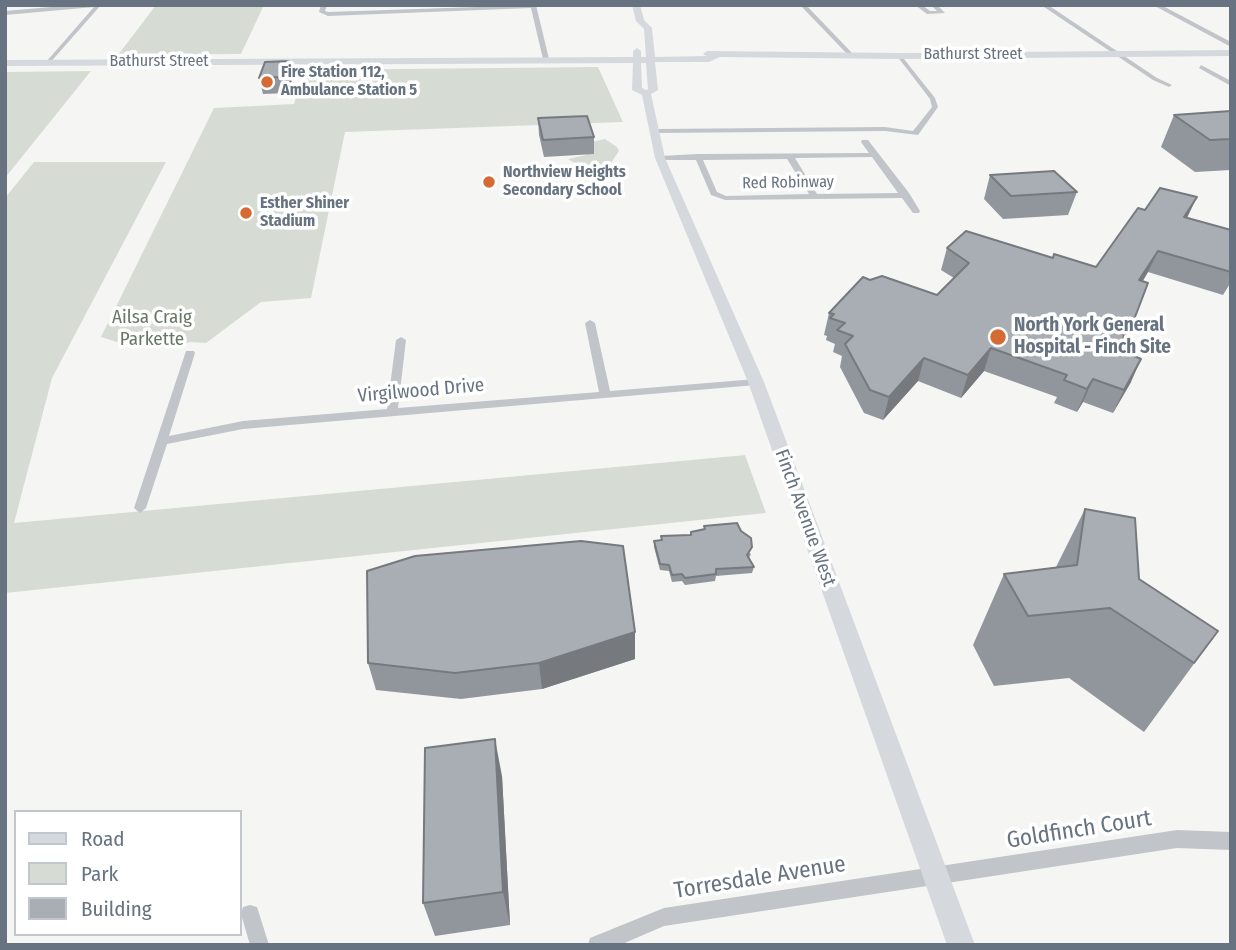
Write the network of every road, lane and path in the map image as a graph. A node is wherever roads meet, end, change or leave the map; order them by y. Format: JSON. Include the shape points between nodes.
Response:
{"nodes":[{"id":1,"x":97,"y":5,"type":"edge"},
{"id":2,"x":324,"y":5,"type":"edge"},
{"id":3,"x":533,"y":5,"type":"edge"},
{"id":4,"x":636,"y":5,"type":"edge"},
{"id":5,"x":803,"y":5,"type":"edge"},
{"id":6,"x":918,"y":5,"type":"edge"},
{"id":7,"x":934,"y":5,"type":"edge"},
{"id":8,"x":1044,"y":5,"type":"edge"},
{"id":9,"x":1156,"y":5,"type":"edge"},
{"id":10,"x":5,"y":13,"type":"edge"},
{"id":11,"x":638,"y":29,"type":"junction"},
{"id":12,"x":1231,"y":45,"type":"edge"},
{"id":13,"x":1231,"y":53,"type":"edge"},
{"id":14,"x":1119,"y":55,"type":"junction"},
{"id":15,"x":852,"y":56,"type":"junction"},
{"id":16,"x":900,"y":56,"type":"junction"},
{"id":17,"x":636,"y":57,"type":"junction"},
{"id":18,"x":650,"y":57,"type":"junction"},
{"id":19,"x":546,"y":59,"type":"junction"},
{"id":20,"x":48,"y":63,"type":"junction"},
{"id":21,"x":5,"y":64,"type":"edge"},
{"id":22,"x":1201,"y":67,"type":"dead end"},
{"id":23,"x":1231,"y":84,"type":"edge"},
{"id":24,"x":1169,"y":85,"type":"dead end"},
{"id":25,"x":646,"y":93,"type":"junction"},
{"id":26,"x":655,"y":131,"type":"junction"},
{"id":27,"x":865,"y":142,"type":"dead end"},
{"id":28,"x":789,"y":155,"type":"junction"},
{"id":29,"x":875,"y":155,"type":"junction"},
{"id":30,"x":698,"y":156,"type":"junction"},
{"id":31,"x":660,"y":158,"type":"junction"},
{"id":32,"x":906,"y":195,"type":"junction"},
{"id":33,"x":815,"y":197,"type":"junction"},
{"id":34,"x":916,"y":211,"type":"dead end"},
{"id":35,"x":590,"y":323,"type":"dead end"},
{"id":36,"x":401,"y":340,"type":"dead end"},
{"id":37,"x":190,"y":353,"type":"dead end"},
{"id":38,"x":756,"y":382,"type":"junction"},
{"id":39,"x":605,"y":394,"type":"junction"},
{"id":40,"x":392,"y":413,"type":"junction"},
{"id":41,"x":162,"y":441,"type":"junction"},
{"id":42,"x":140,"y":508,"type":"dead end"},
{"id":43,"x":1231,"y":841,"type":"edge"},
{"id":44,"x":935,"y":876,"type":"junction"},
{"id":45,"x":250,"y":914,"type":"dead end"},
{"id":46,"x":260,"y":945,"type":"edge"},
{"id":47,"x":597,"y":945,"type":"edge"},
{"id":48,"x":961,"y":945,"type":"edge"}],
"edges":[{"from":1,"to":10,"type":"street"},
{"from":1,"to":20,"type":"street"},
{"from":2,"to":3,"type":"street","via":[[322,12],[328,14]]},
{"from":3,"to":19,"type":"street"},
{"from":4,"to":11,"type":"main road","name":"Finch Avenue West"},
{"from":5,"to":15,"type":"street"},
{"from":6,"to":7,"type":"street","via":[[929,13],[942,13]]},
{"from":8,"to":14,"type":"street"},
{"from":9,"to":12,"type":"street"},
{"from":11,"to":17,"type":"main road","name":"Finch Avenue West"},
{"from":11,"to":18,"type":"main road","name":"Finch Avenue West","via":[[648,28]]},
{"from":13,"to":14,"type":"main road","name":"Bathurst Street"},
{"from":14,"to":16,"type":"main road","name":"Bathurst Street"},
{"from":14,"to":24,"type":"street"},
{"from":15,"to":16,"type":"main road","name":"Bathurst Street"},
{"from":15,"to":18,"type":"main road","name":"Bathurst Street"},
{"from":16,"to":26,"type":"street","via":[[933,99],[934,107],[915,134],[885,129]]},
{"from":17,"to":18,"type":"main road","name":"Bathurst Street"},
{"from":17,"to":19,"type":"main road","name":"Bathurst Street"},
{"from":17,"to":25,"type":"main road","name":"Finch Avenue West","via":[[637,90]]},
{"from":18,"to":25,"type":"main road","name":"Finch Avenue West","via":[[653,90]]},
{"from":19,"to":20,"type":"main road","name":"Bathurst Street"},
{"from":20,"to":21,"type":"main road","name":"Bathurst Street"},
{"from":22,"to":23,"type":"street"},
{"from":25,"to":26,"type":"main road","name":"Finch Avenue West"},
{"from":26,"to":31,"type":"main road","name":"Finch Avenue West"},
{"from":27,"to":29,"type":"street"},
{"from":28,"to":29,"type":"street","name":"Red Robinway"},
{"from":28,"to":30,"type":"street","name":"Red Robinway"},
{"from":28,"to":33,"type":"street"},
{"from":29,"to":32,"type":"street"},
{"from":30,"to":31,"type":"street","name":"Red Robinway"},
{"from":30,"to":33,"type":"street","name":"Red Robinway","via":[[720,197]]},
{"from":31,"to":38,"type":"main road","name":"Finch Avenue West"},
{"from":32,"to":33,"type":"street","name":"Red Robinway"},
{"from":32,"to":34,"type":"street"},
{"from":35,"to":39,"type":"street"},
{"from":36,"to":40,"type":"street"},
{"from":37,"to":41,"type":"street"},
{"from":38,"to":39,"type":"street","name":"Virgilwood Drive"},
{"from":38,"to":44,"type":"main road","name":"Finch Avenue West"},
{"from":39,"to":40,"type":"street","name":"Virgilwood Drive"},
{"from":40,"to":41,"type":"street","name":"Virgilwood Drive","via":[[243,425]]},
{"from":41,"to":42,"type":"street"},
{"from":43,"to":44,"type":"street","name":"Goldfinch Court","via":[[1185,838]]},
{"from":44,"to":47,"type":"street","name":"Torresdale Avenue","via":[[664,917]]},
{"from":44,"to":48,"type":"main road","name":"Finch Avenue West"},
{"from":45,"to":46,"type":"street"}]}
